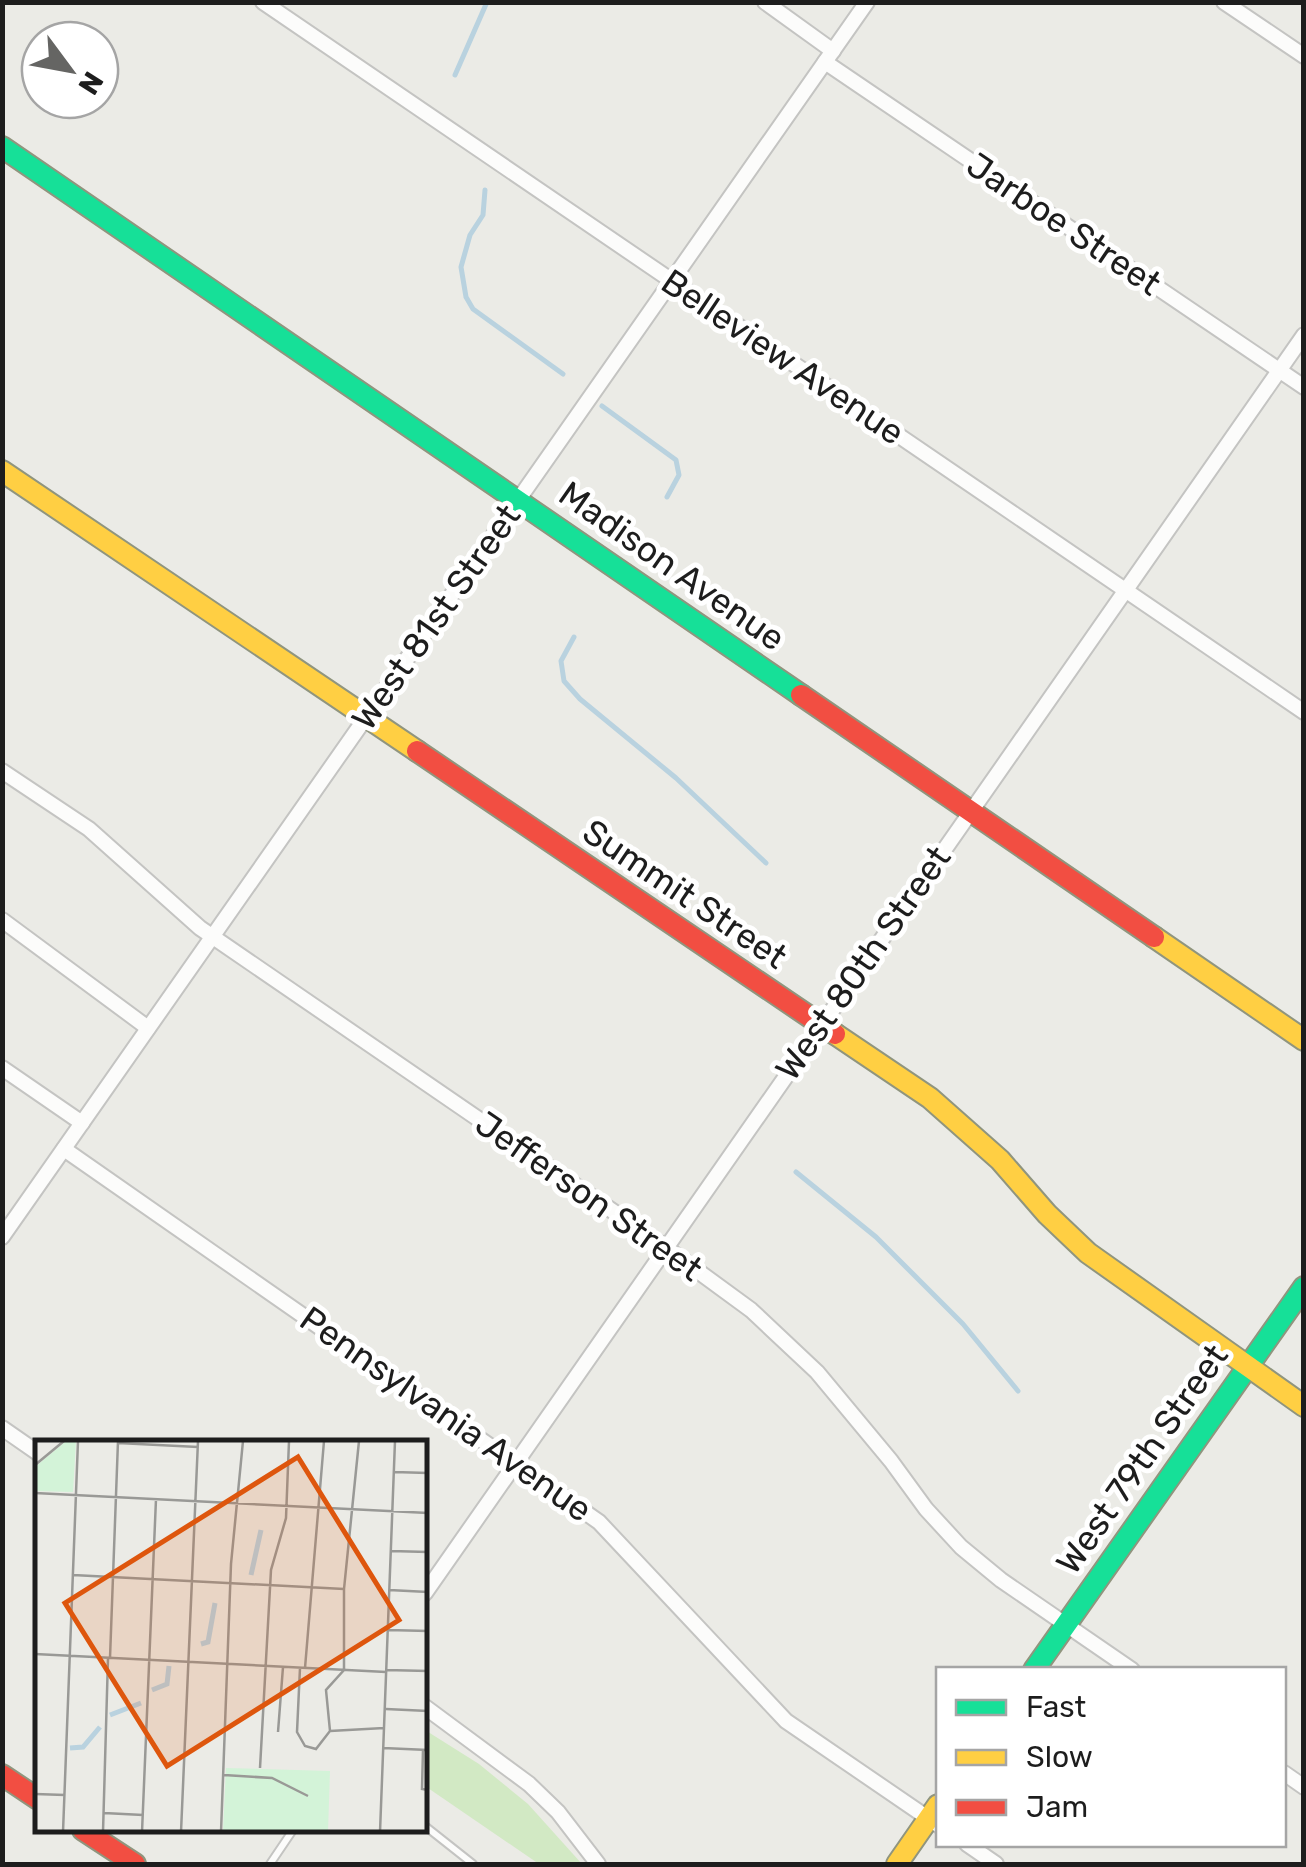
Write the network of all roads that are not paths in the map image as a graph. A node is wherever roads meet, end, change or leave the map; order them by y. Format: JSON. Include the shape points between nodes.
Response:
{"nodes":[{"id":1,"x":263,"y":2,"type":"edge"},
{"id":2,"x":766,"y":2,"type":"edge"},
{"id":3,"x":867,"y":2,"type":"edge"},
{"id":4,"x":1224,"y":2,"type":"edge"},
{"id":5,"x":829,"y":56,"type":"junction"},
{"id":6,"x":1304,"y":56,"type":"edge"},
{"id":7,"x":2,"y":147,"type":"edge"},
{"id":8,"x":671,"y":282,"type":"junction"},
{"id":9,"x":1304,"y":335,"type":"edge"},
{"id":10,"x":1279,"y":370,"type":"junction"},
{"id":11,"x":1304,"y":386,"type":"edge"},
{"id":12,"x":2,"y":471,"type":"edge"},
{"id":13,"x":518,"y":499,"type":"junction"},
{"id":14,"x":1126,"y":590,"type":"junction"},
{"id":15,"x":1304,"y":712,"type":"edge"},
{"id":16,"x":366,"y":716,"type":"junction"},
{"id":17,"x":2,"y":771,"type":"edge"},
{"id":18,"x":970,"y":811,"type":"junction"},
{"id":19,"x":2,"y":920,"type":"edge"},
{"id":20,"x":213,"y":934,"type":"junction"},
{"id":21,"x":819,"y":1025,"type":"junction"},
{"id":22,"x":148,"y":1028,"type":"junction"},
{"id":23,"x":1304,"y":1040,"type":"edge"},
{"id":24,"x":2,"y":1068,"type":"edge"},
{"id":25,"x":82,"y":1123,"type":"junction"},
{"id":26,"x":64,"y":1148,"type":"junction"},
{"id":27,"x":2,"y":1236,"type":"edge"},
{"id":28,"x":664,"y":1247,"type":"junction"},
{"id":29,"x":1304,"y":1287,"type":"edge"},
{"id":30,"x":1247,"y":1366,"type":"junction"},
{"id":31,"x":1304,"y":1406,"type":"edge"},
{"id":32,"x":2,"y":1428,"type":"edge"},
{"id":33,"x":35,"y":1450,"type":"edge"},
{"id":34,"x":517,"y":1462,"type":"junction"},
{"id":35,"x":428,"y":1589,"type":"edge"},
{"id":36,"x":1066,"y":1624,"type":"junction"},
{"id":37,"x":1036,"y":1667,"type":"edge"},
{"id":38,"x":1128,"y":1667,"type":"edge"},
{"id":39,"x":428,"y":1710,"type":"edge"},
{"id":40,"x":2,"y":1776,"type":"edge"},
{"id":41,"x":35,"y":1797,"type":"edge"},
{"id":42,"x":935,"y":1816,"type":"edge"},
{"id":43,"x":428,"y":1828,"type":"edge"},
{"id":44,"x":86,"y":1832,"type":"edge"},
{"id":45,"x":293,"y":1832,"type":"edge"},
{"id":46,"x":971,"y":1847,"type":"edge"},
{"id":47,"x":135,"y":1864,"type":"edge"},
{"id":48,"x":270,"y":1864,"type":"edge"},
{"id":49,"x":473,"y":1864,"type":"edge"},
{"id":50,"x":598,"y":1864,"type":"edge"},
{"id":51,"x":897,"y":1864,"type":"edge"},
{"id":52,"x":996,"y":1864,"type":"edge"}],
"edges":[{"from":1,"to":8,"type":"street","name":"Belleview Avenue"},
{"from":2,"to":5,"type":"street","name":"Jarboe Street"},
{"from":3,"to":5,"type":"street","name":"West 81st Street"},
{"from":4,"to":6,"type":"street"},
{"from":5,"to":8,"type":"street","name":"West 81st Street"},
{"from":5,"to":10,"type":"street","name":"Jarboe Street"},
{"from":7,"to":13,"type":"street","name":"Madison Avenue"},
{"from":8,"to":13,"type":"street","name":"West 81st Street"},
{"from":8,"to":14,"type":"street","name":"Belleview Avenue"},
{"from":9,"to":10,"type":"street","name":"West 80th Street"},
{"from":10,"to":11,"type":"street","name":"Jarboe Street"},
{"from":10,"to":14,"type":"street","name":"West 80th Street"},
{"from":12,"to":16,"type":"street","name":"Summit Street"},
{"from":13,"to":16,"type":"street","name":"West 81st Street"},
{"from":13,"to":18,"type":"street","name":"Madison Avenue"},
{"from":14,"to":15,"type":"street","name":"Belleview Avenue"},
{"from":14,"to":18,"type":"street","name":"West 80th Street"},
{"from":16,"to":20,"type":"street","name":"West 81st Street"},
{"from":16,"to":21,"type":"street","name":"Summit Street"},
{"from":17,"to":20,"type":"street","name":"Jefferson Street","via":[[88,829]]},
{"from":18,"to":21,"type":"street","name":"West 80th Street"},
{"from":18,"to":23,"type":"street","name":"Madison Avenue"},
{"from":19,"to":22,"type":"street"},
{"from":20,"to":22,"type":"street","name":"West 81st Street"},
{"from":20,"to":28,"type":"street","name":"Jefferson Street"},
{"from":21,"to":28,"type":"street","name":"West 80th Street"},
{"from":21,"to":30,"type":"street","name":"Summit Street","via":[[930,1098],[1088,1253]]},
{"from":22,"to":25,"type":"street","name":"West 81st Street"},
{"from":24,"to":25,"type":"street"},
{"from":25,"to":26,"type":"street","name":"West 81st Street"},
{"from":26,"to":27,"type":"street","name":"West 81st Street"},
{"from":26,"to":34,"type":"street","name":"Pennsylvania Avenue"},
{"from":28,"to":34,"type":"street","name":"West 80th Street"},
{"from":28,"to":36,"type":"street","name":"Jefferson Street","via":[[751,1310],[817,1372],[961,1546]]},
{"from":29,"to":30,"type":"street","name":"West 79th Street"},
{"from":30,"to":31,"type":"street","name":"Summit Street"},
{"from":30,"to":36,"type":"street","name":"West 79th Street"},
{"from":32,"to":33,"type":"street"},
{"from":34,"to":35,"type":"street","name":"West 80th Street"},
{"from":34,"to":42,"type":"street","name":"Pennsylvania Avenue","via":[[599,1522],[786,1721]]},
{"from":36,"to":37,"type":"street","name":"West 79th Street"},
{"from":36,"to":38,"type":"street","name":"Jefferson Street"},
{"from":39,"to":50,"type":"street","via":[[529,1784]]},
{"from":40,"to":41,"type":"street"},
{"from":42,"to":51,"type":"street"},
{"from":43,"to":49,"type":"lane"},
{"from":44,"to":47,"type":"street"},
{"from":45,"to":48,"type":"lane"},
{"from":46,"to":52,"type":"street"}]}
